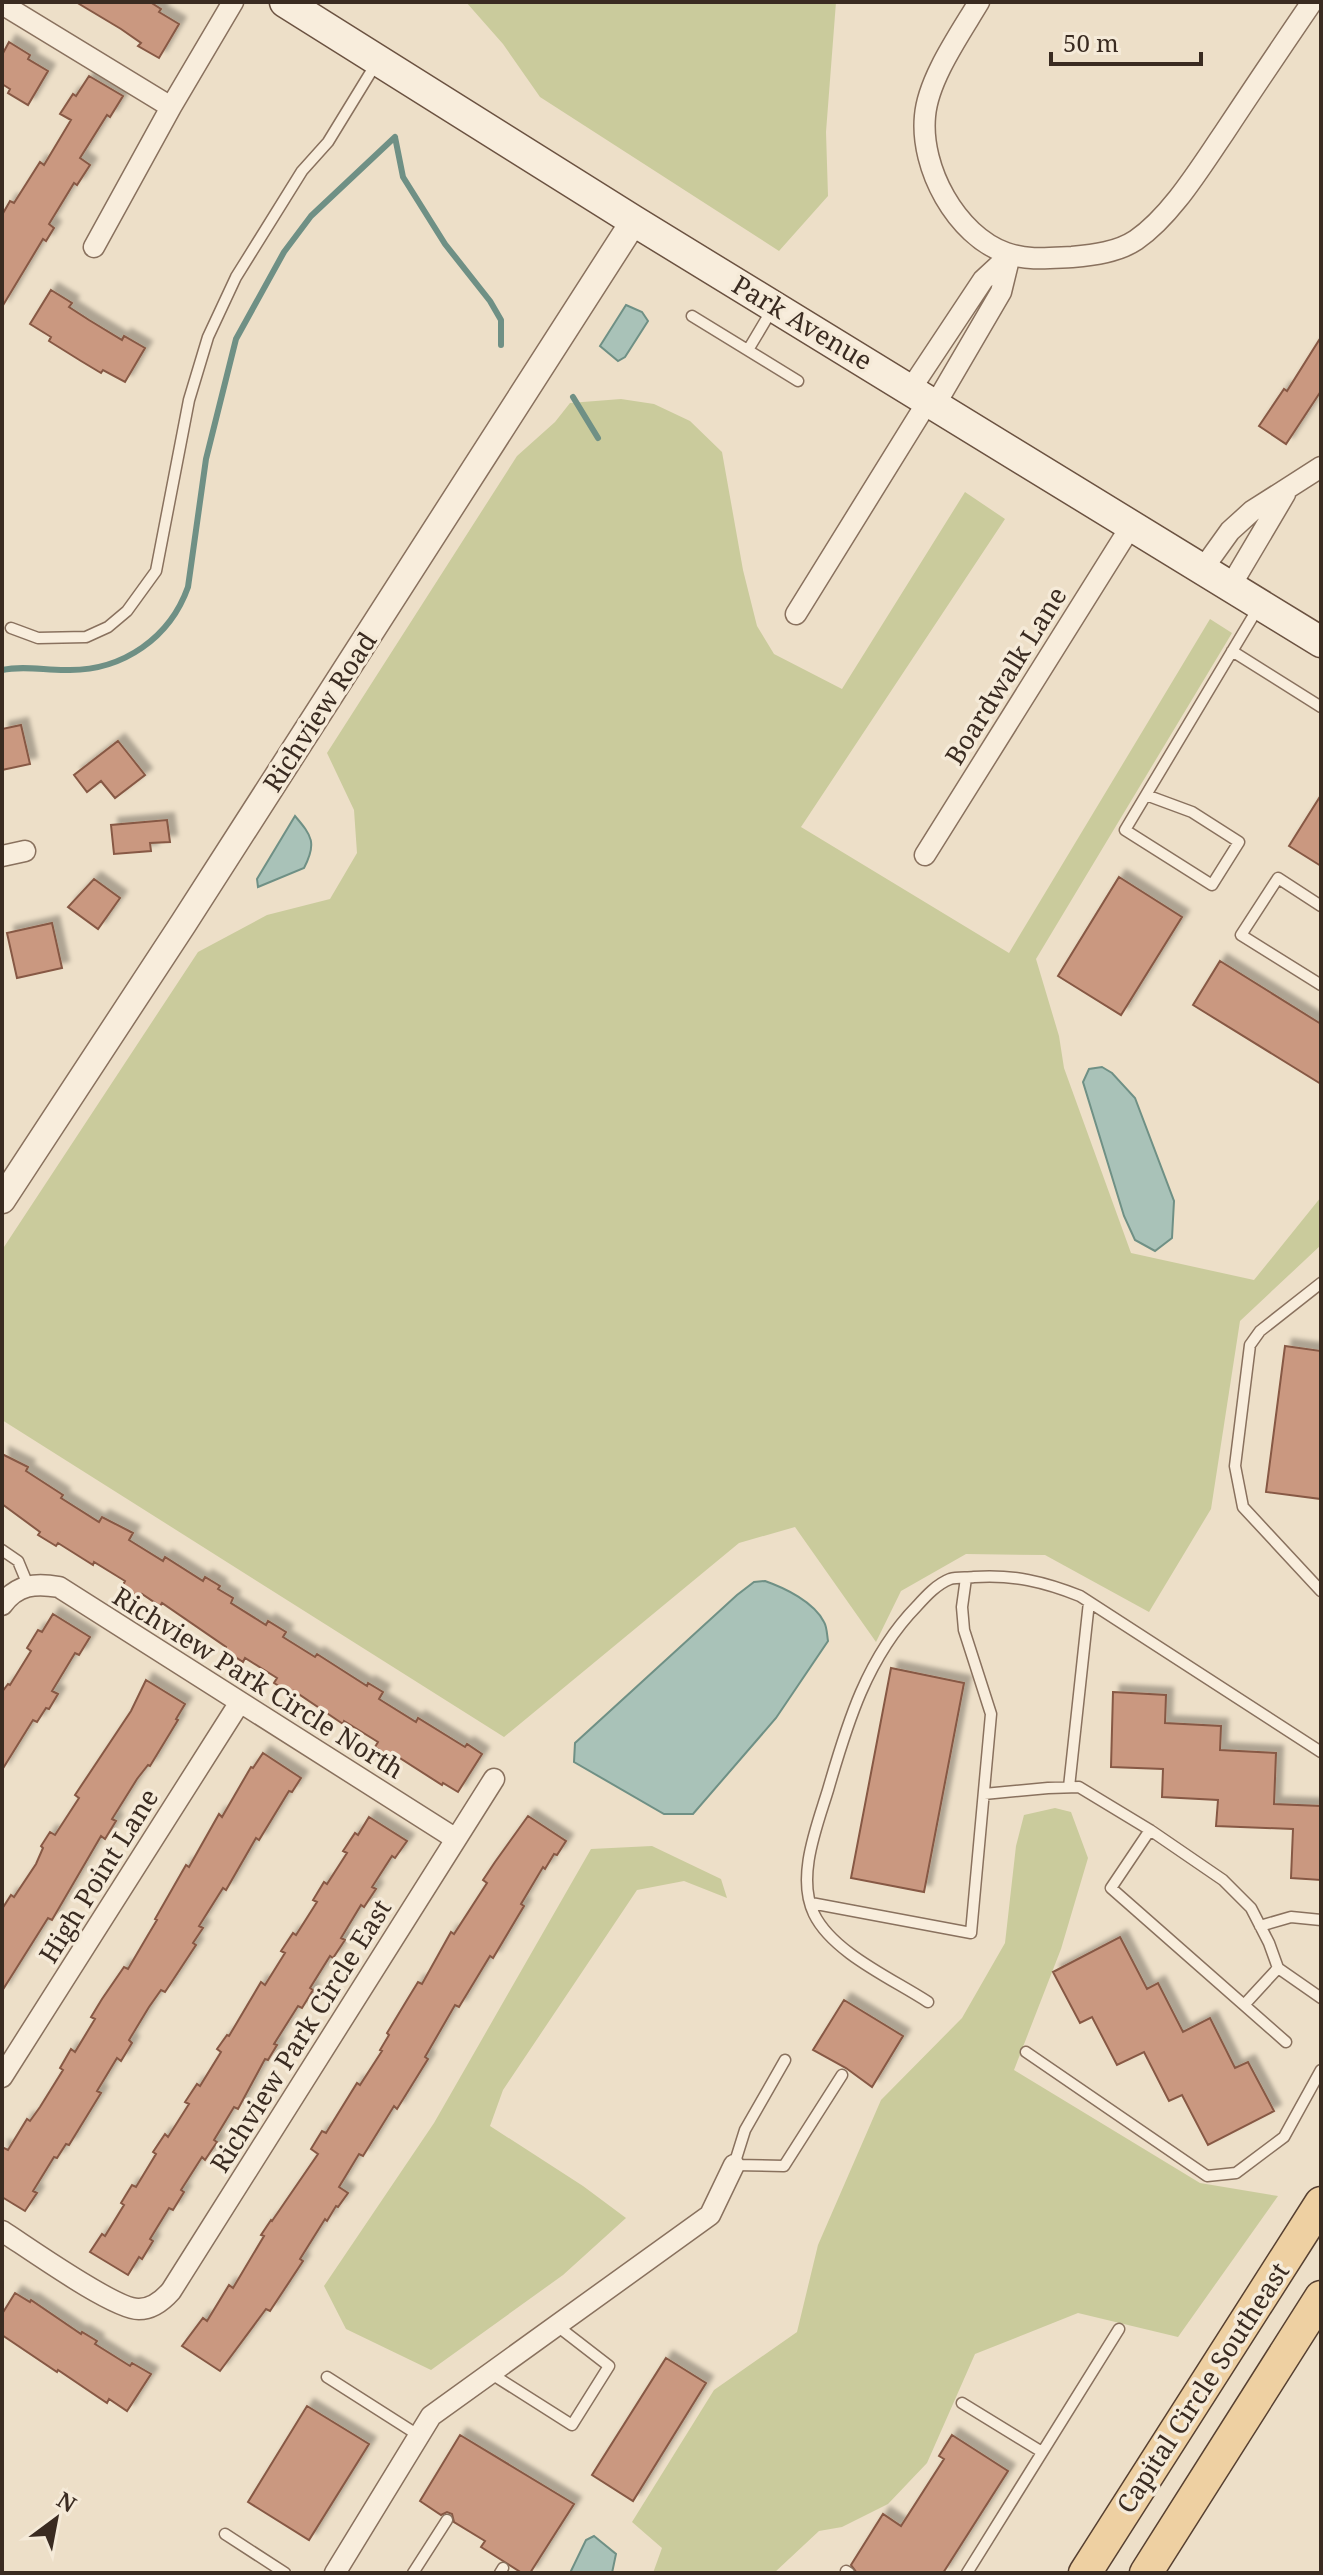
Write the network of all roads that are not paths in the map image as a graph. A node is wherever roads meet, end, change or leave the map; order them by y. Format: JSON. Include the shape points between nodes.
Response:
{"nodes":[{"id":1,"x":233,"y":2,"type":"edge"},
{"id":2,"x":285,"y":2,"type":"edge"},
{"id":3,"x":979,"y":2,"type":"edge"},
{"id":4,"x":1312,"y":2,"type":"edge"},
{"id":5,"x":2,"y":4,"type":"edge"},
{"id":6,"x":378,"y":60,"type":"junction"},
{"id":7,"x":171,"y":107,"type":"junction"},
{"id":8,"x":634,"y":221,"type":"junction"},
{"id":9,"x":94,"y":247,"type":"dead end"},
{"id":10,"x":1010,"y":255,"type":"junction"},
{"id":11,"x":775,"y":306,"type":"junction"},
{"id":12,"x":692,"y":316,"type":"dead end"},
{"id":13,"x":748,"y":350,"type":"junction"},
{"id":14,"x":798,"y":381,"type":"dead end"},
{"id":15,"x":924,"y":399,"type":"junction"},
{"id":16,"x":1321,"y":467,"type":"edge"},
{"id":17,"x":1288,"y":489,"type":"junction"},
{"id":18,"x":1131,"y":526,"type":"junction"},
{"id":19,"x":1202,"y":570,"type":"junction"},
{"id":20,"x":1230,"y":587,"type":"junction"},
{"id":21,"x":1260,"y":605,"type":"junction"},
{"id":22,"x":796,"y":614,"type":"dead end"},
{"id":23,"x":11,"y":628,"type":"dead end"},
{"id":24,"x":1321,"y":642,"type":"edge"},
{"id":25,"x":1232,"y":651,"type":"junction"},
{"id":26,"x":1321,"y":707,"type":"edge"},
{"id":27,"x":1146,"y":795,"type":"junction"},
{"id":28,"x":25,"y":851,"type":"dead end"},
{"id":29,"x":925,"y":855,"type":"dead end"},
{"id":30,"x":2,"y":856,"type":"edge"},
{"id":31,"x":1321,"y":906,"type":"edge"},
{"id":32,"x":1321,"y":985,"type":"edge"},
{"id":33,"x":2,"y":1200,"type":"edge"},
{"id":34,"x":1321,"y":1283,"type":"edge"},
{"id":35,"x":2,"y":1550,"type":"edge"},
{"id":36,"x":966,"y":1578,"type":"junction"},
{"id":37,"x":28,"y":1585,"type":"junction"},
{"id":38,"x":1321,"y":1591,"type":"edge"},
{"id":39,"x":1089,"y":1602,"type":"junction"},
{"id":40,"x":2,"y":1605,"type":"edge"},
{"id":41,"x":240,"y":1702,"type":"junction"},
{"id":42,"x":1321,"y":1752,"type":"edge"},
{"id":43,"x":494,"y":1779,"type":"dead end"},
{"id":44,"x":1074,"y":1787,"type":"junction"},
{"id":45,"x":984,"y":1794,"type":"junction"},
{"id":46,"x":1150,"y":1830,"type":"junction"},
{"id":47,"x":456,"y":1839,"type":"junction"},
{"id":48,"x":811,"y":1903,"type":"junction"},
{"id":49,"x":1321,"y":1920,"type":"edge"},
{"id":50,"x":1260,"y":1926,"type":"junction"},
{"id":51,"x":1278,"y":1968,"type":"junction"},
{"id":52,"x":1321,"y":1998,"type":"edge"},
{"id":53,"x":928,"y":2002,"type":"dead end"},
{"id":54,"x":1244,"y":2005,"type":"junction"},
{"id":55,"x":1286,"y":2042,"type":"dead end"},
{"id":56,"x":1026,"y":2052,"type":"dead end"},
{"id":57,"x":785,"y":2060,"type":"dead end"},
{"id":58,"x":1321,"y":2070,"type":"edge"},
{"id":59,"x":842,"y":2075,"type":"dead end"},
{"id":60,"x":2,"y":2077,"type":"edge"},
{"id":61,"x":734,"y":2165,"type":"junction"},
{"id":62,"x":1321,"y":2203,"type":"edge"},
{"id":63,"x":2,"y":2231,"type":"edge"},
{"id":64,"x":1321,"y":2297,"type":"edge"},
{"id":65,"x":556,"y":2325,"type":"junction"},
{"id":66,"x":1119,"y":2329,"type":"dead end"},
{"id":67,"x":489,"y":2372,"type":"junction"},
{"id":68,"x":327,"y":2377,"type":"dead end"},
{"id":69,"x":962,"y":2403,"type":"dead end"},
{"id":70,"x":418,"y":2435,"type":"junction"},
{"id":71,"x":1042,"y":2452,"type":"junction"},
{"id":72,"x":447,"y":2520,"type":"dead end"},
{"id":73,"x":225,"y":2534,"type":"dead end"},
{"id":74,"x":285,"y":2573,"type":"edge"},
{"id":75,"x":335,"y":2573,"type":"edge"},
{"id":76,"x":413,"y":2573,"type":"edge"},
{"id":77,"x":967,"y":2573,"type":"edge"},
{"id":78,"x":1085,"y":2573,"type":"edge"},
{"id":79,"x":1146,"y":2573,"type":"edge"}],
"edges":[{"from":1,"to":7,"type":"street"},
{"from":2,"to":6,"type":"main road","name":"Park Avenue"},
{"from":3,"to":10,"type":"street","via":[[932,88],[925,141],[930,164],[955,212],[992,248]]},
{"from":4,"to":10,"type":"street","via":[[1191,182],[1147,232],[1133,242],[1090,255]]},
{"from":5,"to":7,"type":"street"},
{"from":6,"to":8,"type":"main road","name":"Park Avenue"},
{"from":6,"to":23,"type":"lane","via":[[244,264],[208,337],[189,400],[156,571],[127,611],[86,637],[38,638]]},
{"from":7,"to":9,"type":"street"},
{"from":8,"to":11,"type":"main road","name":"Park Avenue"},
{"from":8,"to":33,"type":"street","name":"Richview Road"},
{"from":10,"to":15,"type":"street","via":[[983,280]]},
{"from":10,"to":15,"type":"street","via":[[1001,292]]},
{"from":11,"to":13,"type":"lane"},
{"from":11,"to":15,"type":"main road","name":"Park Avenue"},
{"from":12,"to":13,"type":"lane"},
{"from":13,"to":14,"type":"lane"},
{"from":15,"to":18,"type":"main road","name":"Park Avenue"},
{"from":15,"to":22,"type":"street"},
{"from":16,"to":17,"type":"street"},
{"from":17,"to":19,"type":"street","via":[[1230,531]]},
{"from":17,"to":20,"type":"street"},
{"from":18,"to":19,"type":"main road","name":"Park Avenue"},
{"from":18,"to":29,"type":"street","name":"Boardwalk Lane"},
{"from":19,"to":20,"type":"main road","name":"Park Avenue"},
{"from":20,"to":21,"type":"main road","name":"Park Avenue"},
{"from":21,"to":24,"type":"main road","name":"Park Avenue"},
{"from":21,"to":25,"type":"lane"},
{"from":25,"to":26,"type":"lane"},
{"from":25,"to":27,"type":"lane"},
{"from":27,"to":27,"type":"lane","via":[[1192,812],[1239,842],[1212,885],[1125,830]]},
{"from":28,"to":30,"type":"street"},
{"from":31,"to":32,"type":"lane","via":[[1278,878],[1241,935]]},
{"from":34,"to":38,"type":"lane","via":[[1250,1345],[1235,1466],[1243,1507]]},
{"from":35,"to":37,"type":"lane","via":[[18,1561]]},
{"from":36,"to":39,"type":"lane","via":[[1001,1575],[1047,1583]]},
{"from":36,"to":45,"type":"lane","via":[[964,1630],[991,1714]]},
{"from":36,"to":48,"type":"lane","via":[[950,1579],[930,1592],[900,1623],[875,1662],[849,1717],[808,1857]]},
{"from":37,"to":40,"type":"street"},
{"from":37,"to":41,"type":"street","name":"Richview Park Circle North","via":[[59,1587]]},
{"from":39,"to":42,"type":"lane"},
{"from":39,"to":44,"type":"lane"},
{"from":41,"to":47,"type":"street","name":"Richview Park Circle North"},
{"from":41,"to":60,"type":"street","name":"High Point Lane"},
{"from":43,"to":47,"type":"street","name":"Richview Park Circle East"},
{"from":44,"to":45,"type":"lane"},
{"from":44,"to":46,"type":"lane"},
{"from":45,"to":48,"type":"lane","via":[[971,1933]]},
{"from":46,"to":50,"type":"lane","via":[[1223,1880],[1251,1908]]},
{"from":46,"to":54,"type":"lane","via":[[1111,1888]]},
{"from":47,"to":63,"type":"street","name":"Richview Park Circle East","via":[[161,2302],[142,2309],[118,2303]]},
{"from":48,"to":53,"type":"lane","via":[[834,1943]]},
{"from":49,"to":50,"type":"lane","via":[[1291,1917]]},
{"from":50,"to":51,"type":"lane"},
{"from":51,"to":52,"type":"lane"},
{"from":51,"to":54,"type":"lane"},
{"from":54,"to":55,"type":"lane"},
{"from":56,"to":58,"type":"lane","via":[[1207,2176],[1236,2173],[1284,2137]]},
{"from":57,"to":61,"type":"lane","via":[[745,2130]]},
{"from":59,"to":61,"type":"lane","via":[[784,2166]]},
{"from":61,"to":65,"type":"street","via":[[710,2215]]},
{"from":62,"to":78,"type":"main road","name":"Capital Circle Southeast"},
{"from":64,"to":79,"type":"main road","name":"Capital Circle Southeast"},
{"from":65,"to":67,"type":"street"},
{"from":65,"to":67,"type":"lane","via":[[609,2366],[572,2425]]},
{"from":66,"to":71,"type":"lane"},
{"from":67,"to":70,"type":"street","via":[[431,2416]]},
{"from":68,"to":70,"type":"lane"},
{"from":69,"to":71,"type":"lane"},
{"from":70,"to":75,"type":"street"},
{"from":71,"to":77,"type":"lane"},
{"from":72,"to":76,"type":"lane"},
{"from":73,"to":74,"type":"lane"}]}
